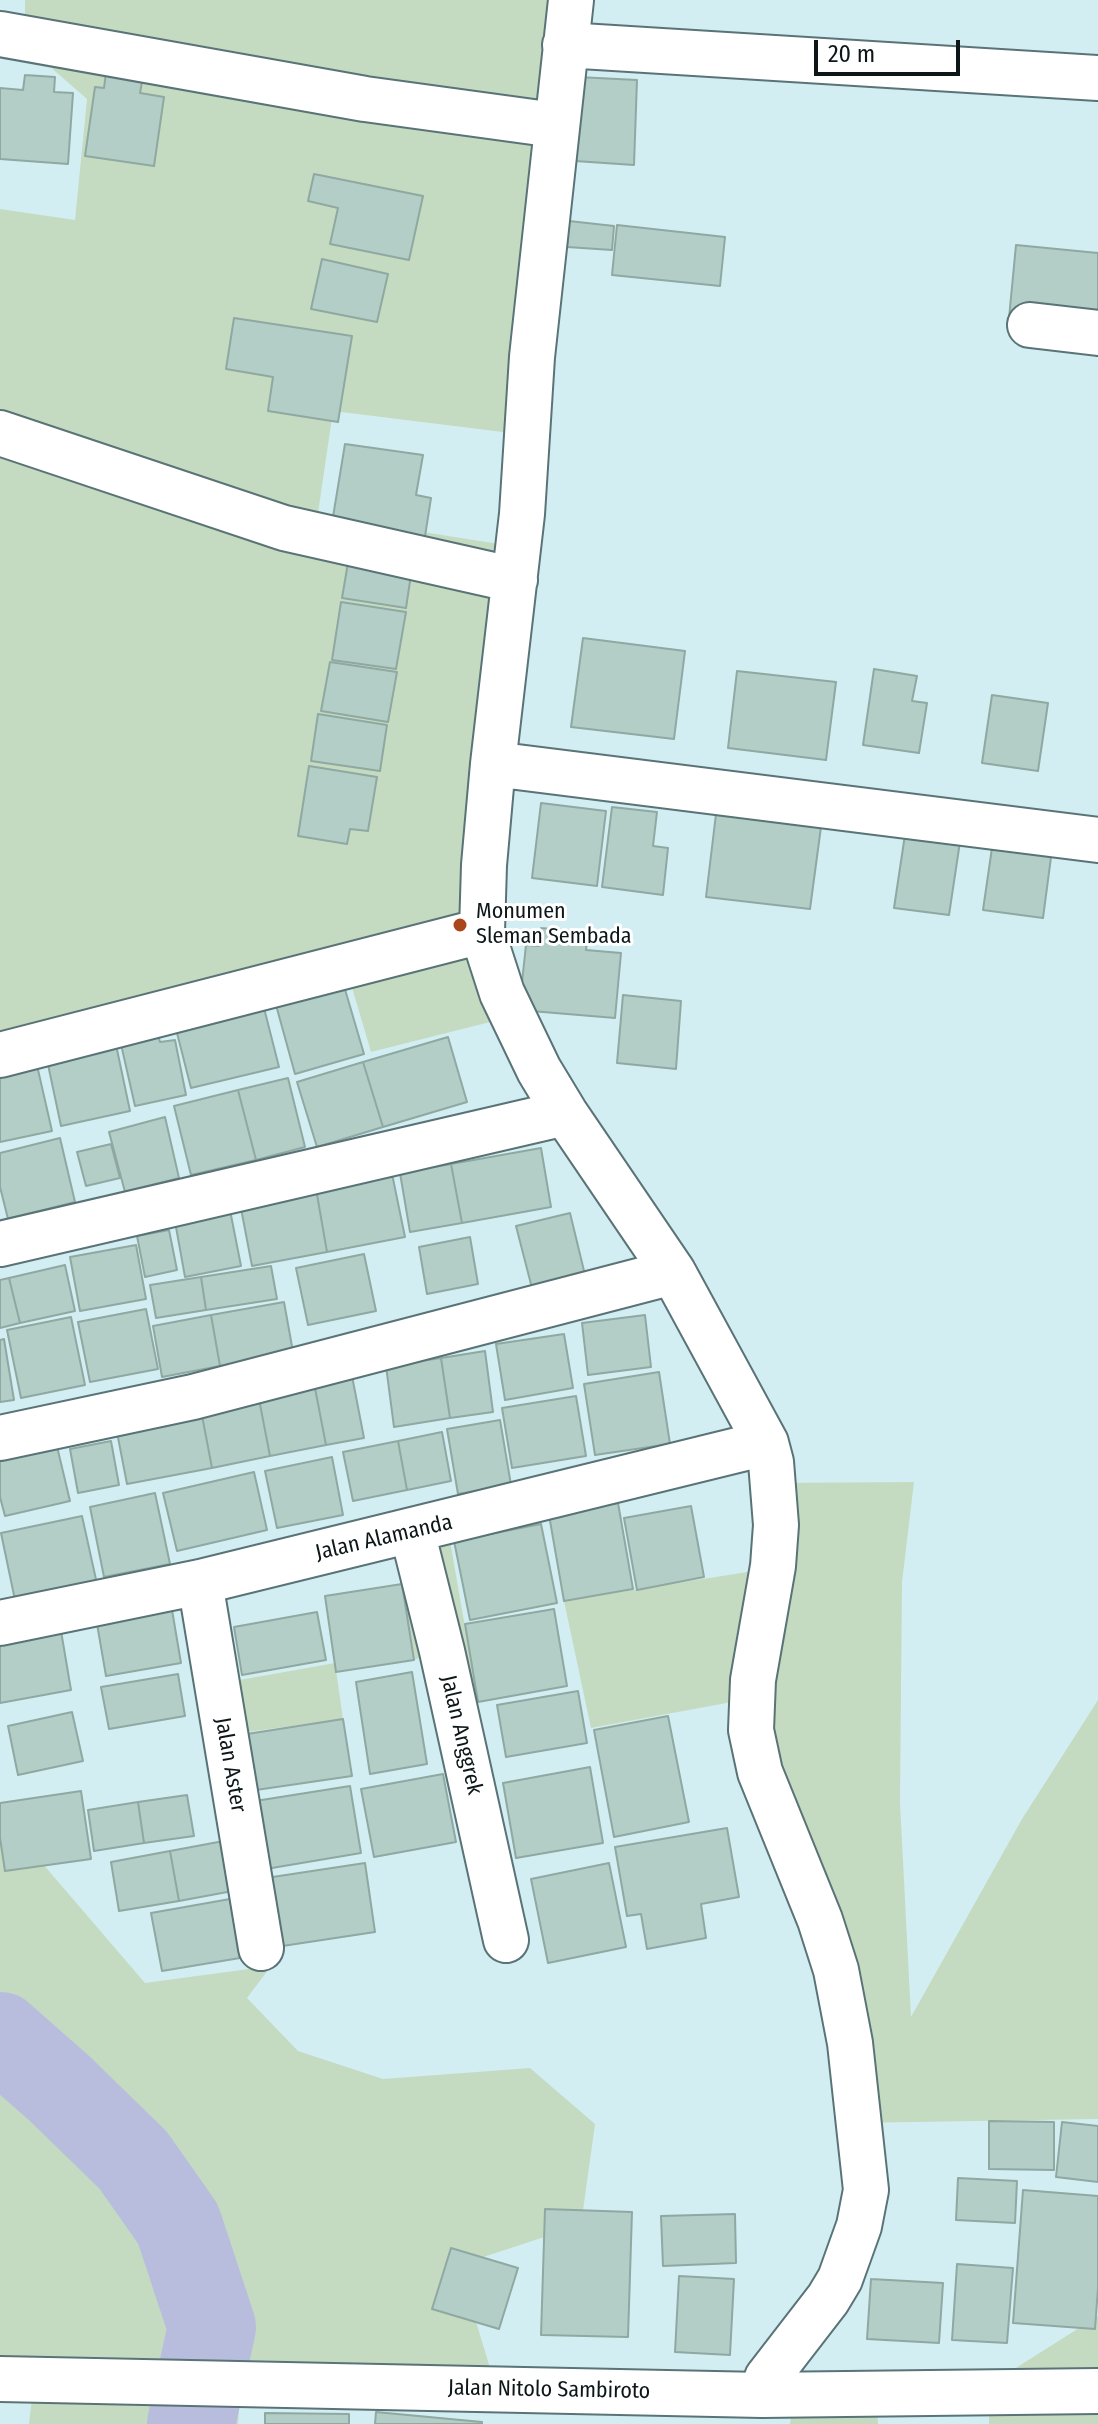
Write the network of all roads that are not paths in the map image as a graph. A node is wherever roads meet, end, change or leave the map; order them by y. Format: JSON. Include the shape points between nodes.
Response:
{"nodes":[{"id":1,"x":571,"y":0,"type":"edge"},
{"id":2,"x":0,"y":34,"type":"edge"},
{"id":3,"x":565,"y":45,"type":"junction"},
{"id":4,"x":1098,"y":78,"type":"edge"},
{"id":5,"x":555,"y":125,"type":"junction"},
{"id":6,"x":1030,"y":325,"type":"dead end"},
{"id":7,"x":1098,"y":333,"type":"edge"},
{"id":8,"x":0,"y":433,"type":"edge"},
{"id":9,"x":515,"y":580,"type":"junction"},
{"id":10,"x":493,"y":764,"type":"junction"},
{"id":11,"x":1098,"y":840,"type":"edge"},
{"id":12,"x":482,"y":931,"type":"junction"},
{"id":13,"x":0,"y":1055,"type":"edge"},
{"id":14,"x":565,"y":1113,"type":"junction"},
{"id":15,"x":0,"y":1244,"type":"edge"},
{"id":16,"x":673,"y":1272,"type":"junction"},
{"id":17,"x":0,"y":1438,"type":"edge"},
{"id":18,"x":766,"y":1443,"type":"junction"},
{"id":19,"x":412,"y":1531,"type":"junction"},
{"id":20,"x":200,"y":1582,"type":"junction"},
{"id":21,"x":0,"y":1623,"type":"edge"},
{"id":22,"x":506,"y":1940,"type":"dead end"},
{"id":23,"x":261,"y":1948,"type":"dead end"},
{"id":24,"x":0,"y":2379,"type":"edge"},
{"id":25,"x":1098,"y":2391,"type":"edge"},
{"id":26,"x":762,"y":2395,"type":"junction"}],
"edges":[{"from":1,"to":3,"type":"street"},
{"from":2,"to":5,"type":"street","via":[[365,99]]},
{"from":3,"to":4,"type":"street"},
{"from":3,"to":5,"type":"street"},
{"from":5,"to":9,"type":"street"},
{"from":6,"to":7,"type":"street"},
{"from":8,"to":9,"type":"street","via":[[284,528]]},
{"from":9,"to":10,"type":"street"},
{"from":10,"to":11,"type":"street"},
{"from":10,"to":12,"type":"street"},
{"from":12,"to":13,"type":"street"},
{"from":12,"to":14,"type":"street","via":[[514,1021]]},
{"from":14,"to":15,"type":"street"},
{"from":14,"to":16,"type":"street"},
{"from":16,"to":17,"type":"street","via":[[193,1397]]},
{"from":16,"to":18,"type":"street"},
{"from":18,"to":19,"type":"street","name":"Jalan Alamanda"},
{"from":18,"to":26,"type":"street","via":[[776,1525],[753,1680],[751,1730],[763,1781],[836,1970],[850,2043],[866,2190],[840,2279],[767,2378]]},
{"from":19,"to":20,"type":"street","name":"Jalan Alamanda"},
{"from":19,"to":22,"type":"street","name":"Jalan Anggrek"},
{"from":20,"to":21,"type":"street","name":"Jalan Alamanda"},
{"from":20,"to":23,"type":"street","name":"Jalan Aster"},
{"from":24,"to":26,"type":"street","name":"Jalan Nitolo Sambiroto"},
{"from":25,"to":26,"type":"street","name":"Jalan Nitolo Sambiroto"}]}
